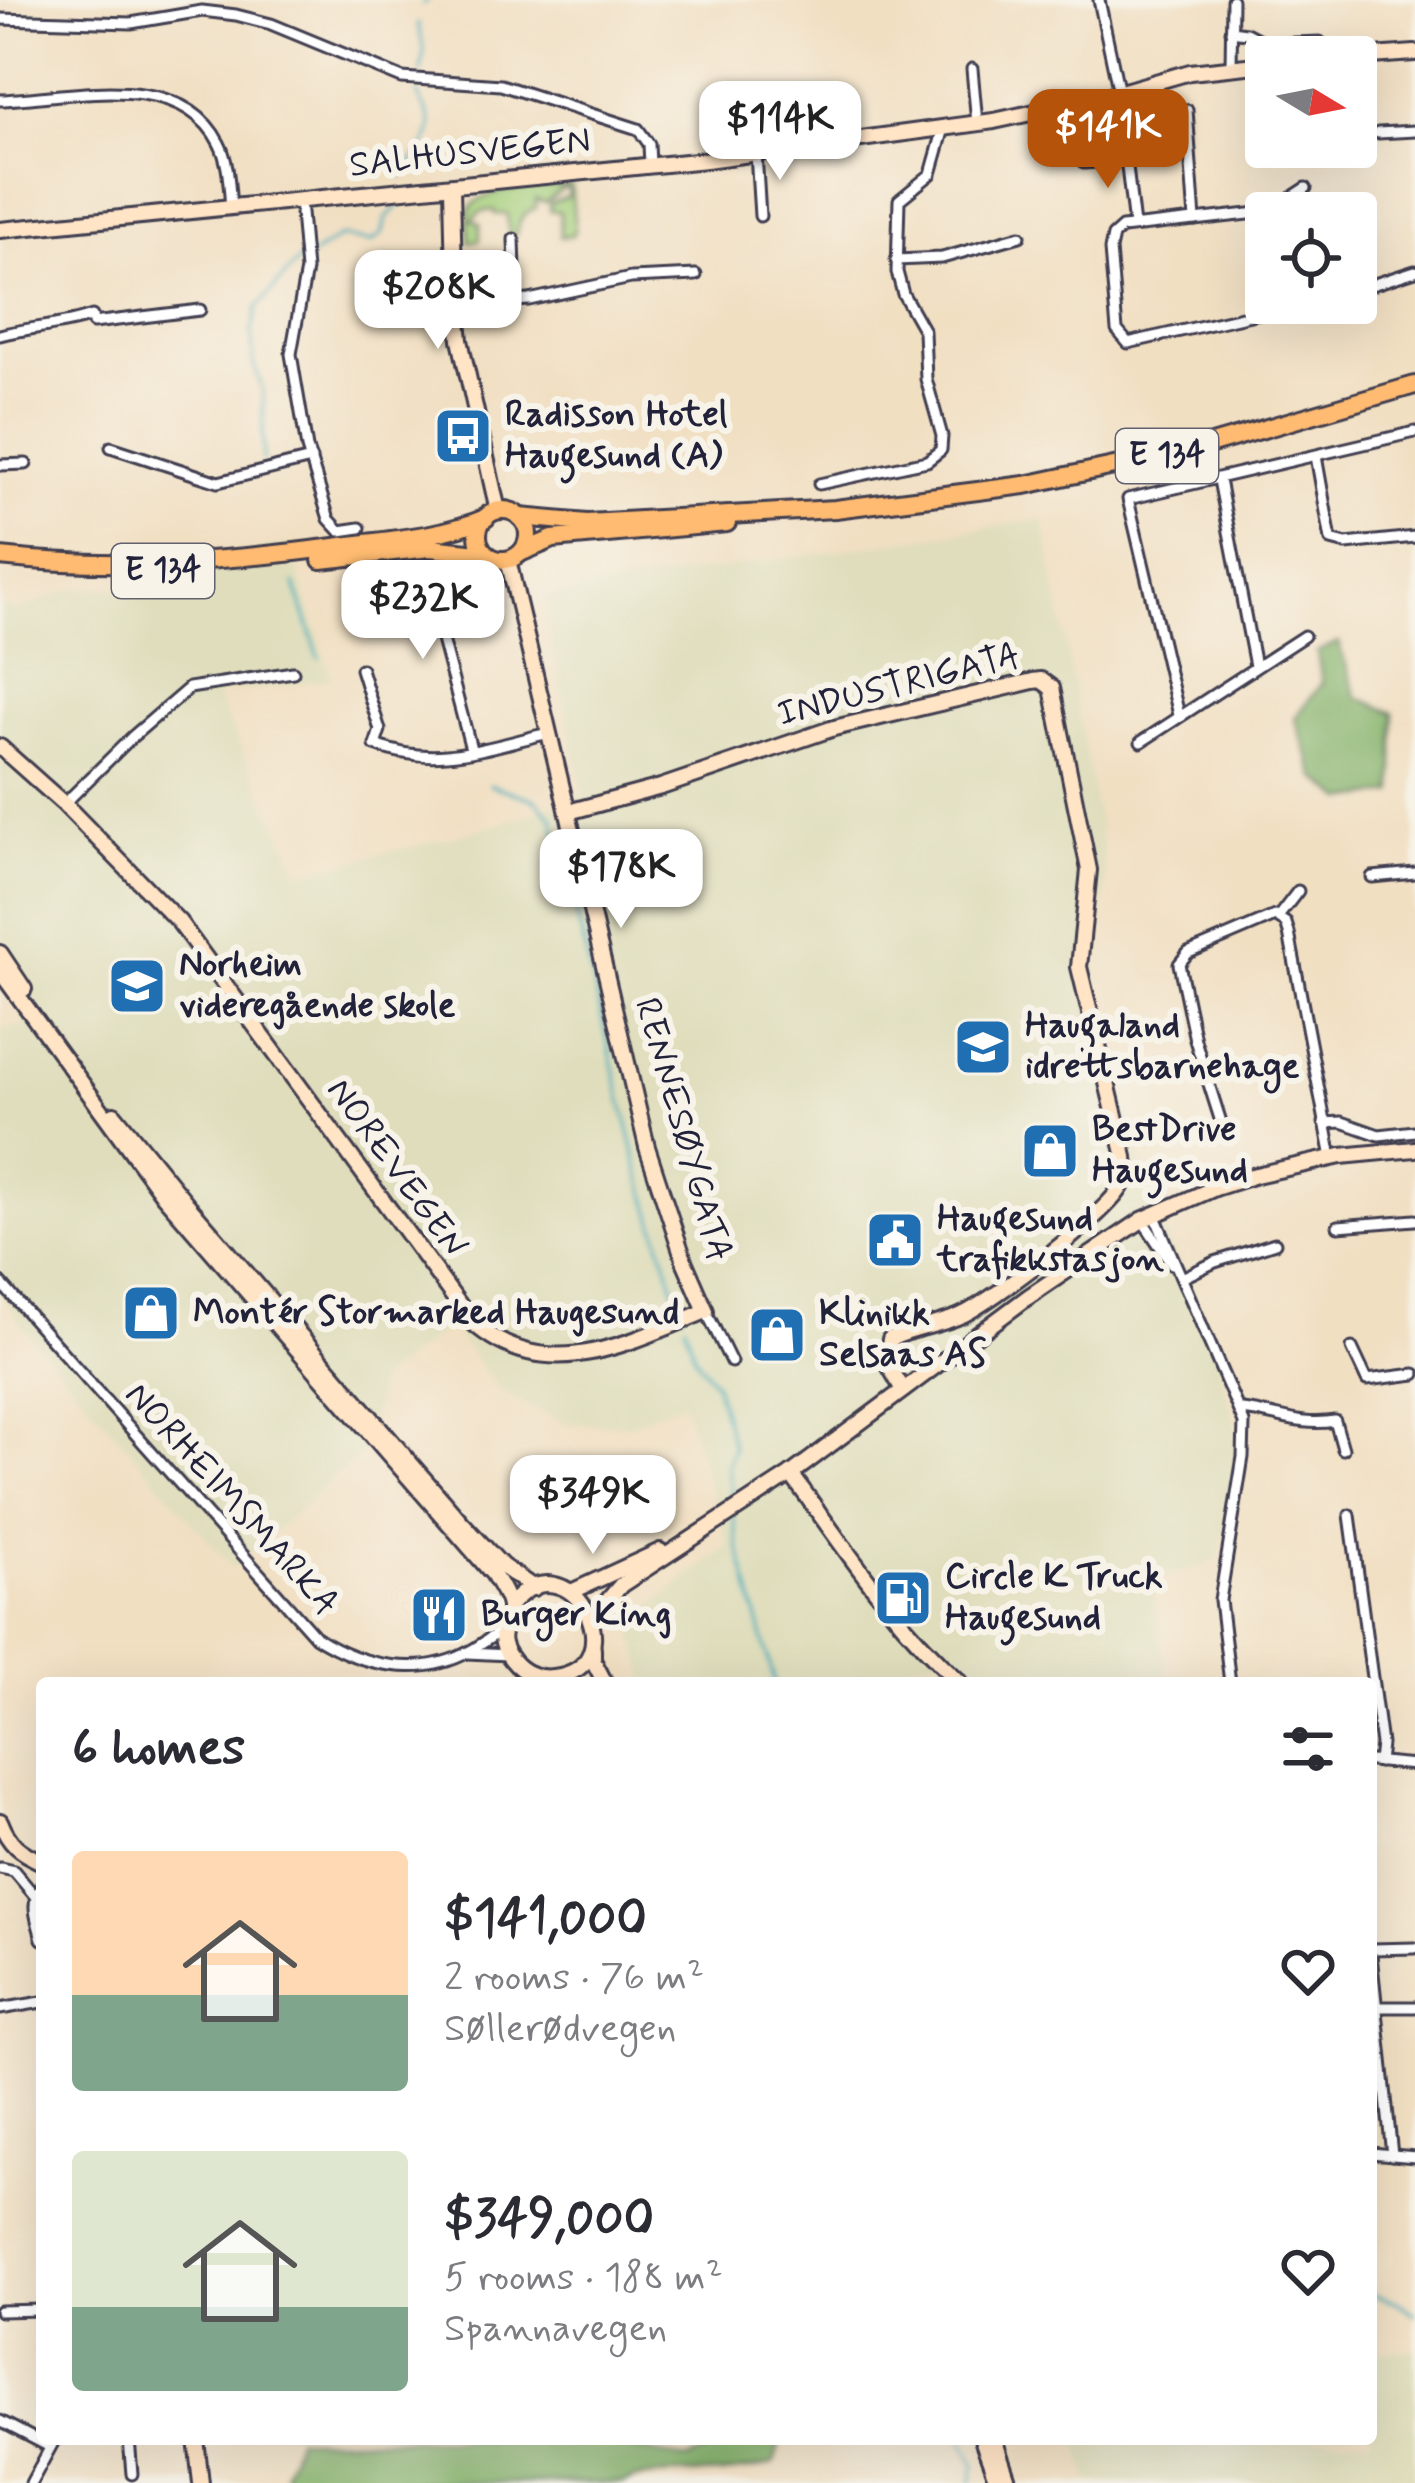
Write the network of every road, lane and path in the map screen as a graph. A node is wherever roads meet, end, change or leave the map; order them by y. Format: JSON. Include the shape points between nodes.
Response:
{"nodes":[{"id":1,"x":1099,"y":0,"type":"edge"},
{"id":2,"x":1232,"y":0,"type":"edge"},
{"id":3,"x":0,"y":20,"type":"edge"},
{"id":4,"x":1231,"y":31,"type":"junction"},
{"id":5,"x":1252,"y":36,"type":"edge"},
{"id":6,"x":1415,"y":53,"type":"edge"},
{"id":7,"x":1377,"y":56,"type":"edge"},
{"id":8,"x":1245,"y":66,"type":"edge"},
{"id":9,"x":1231,"y":67,"type":"junction"},
{"id":10,"x":971,"y":69,"type":"dead end"},
{"id":11,"x":1119,"y":93,"type":"junction"},
{"id":12,"x":0,"y":100,"type":"edge"},
{"id":13,"x":1187,"y":110,"type":"dead end"},
{"id":14,"x":977,"y":123,"type":"junction"},
{"id":15,"x":944,"y":128,"type":"junction"},
{"id":16,"x":1415,"y":131,"type":"edge"},
{"id":17,"x":1378,"y":133,"type":"dead end"},
{"id":18,"x":755,"y":153,"type":"junction"},
{"id":19,"x":1084,"y":163,"type":"dead end"},
{"id":20,"x":650,"y":165,"type":"junction"},
{"id":21,"x":452,"y":186,"type":"junction"},
{"id":22,"x":1306,"y":188,"type":"dead end"},
{"id":23,"x":299,"y":201,"type":"junction"},
{"id":24,"x":232,"y":208,"type":"junction"},
{"id":25,"x":760,"y":216,"type":"dead end"},
{"id":26,"x":1195,"y":220,"type":"junction"},
{"id":27,"x":1134,"y":226,"type":"junction"},
{"id":28,"x":0,"y":230,"type":"edge"},
{"id":29,"x":1020,"y":236,"type":"dead end"},
{"id":30,"x":514,"y":239,"type":"dead end"},
{"id":31,"x":896,"y":260,"type":"junction"},
{"id":32,"x":1415,"y":271,"type":"edge"},
{"id":33,"x":695,"y":275,"type":"dead end"},
{"id":34,"x":1377,"y":284,"type":"edge"},
{"id":35,"x":516,"y":302,"type":"junction"},
{"id":36,"x":456,"y":305,"type":"junction"},
{"id":37,"x":200,"y":310,"type":"dead end"},
{"id":38,"x":1245,"y":316,"type":"edge"},
{"id":39,"x":0,"y":335,"type":"edge"},
{"id":40,"x":1415,"y":389,"type":"edge"},
{"id":41,"x":1415,"y":432,"type":"edge"},
{"id":42,"x":111,"y":447,"type":"dead end"},
{"id":43,"x":1316,"y":456,"type":"junction"},
{"id":44,"x":311,"y":459,"type":"junction"},
{"id":45,"x":26,"y":464,"type":"dead end"},
{"id":46,"x":0,"y":465,"type":"edge"},
{"id":47,"x":1219,"y":480,"type":"junction"},
{"id":48,"x":819,"y":484,"type":"dead end"},
{"id":49,"x":835,"y":509,"type":"junction"},
{"id":50,"x":492,"y":514,"type":"junction"},
{"id":51,"x":520,"y":517,"type":"junction"},
{"id":52,"x":360,"y":528,"type":"dead end"},
{"id":53,"x":1415,"y":537,"type":"edge"},
{"id":54,"x":487,"y":554,"type":"junction"},
{"id":55,"x":0,"y":556,"type":"edge"},
{"id":56,"x":515,"y":556,"type":"junction"},
{"id":57,"x":0,"y":567,"type":"edge"},
{"id":58,"x":369,"y":578,"type":"dead end"},
{"id":59,"x":1304,"y":636,"type":"dead end"},
{"id":60,"x":1256,"y":666,"type":"junction"},
{"id":61,"x":361,"y":669,"type":"dead end"},
{"id":62,"x":293,"y":672,"type":"dead end"},
{"id":63,"x":1179,"y":715,"type":"junction"},
{"id":64,"x":549,"y":733,"type":"junction"},
{"id":65,"x":1141,"y":742,"type":"dead end"},
{"id":66,"x":0,"y":747,"type":"edge"},
{"id":67,"x":471,"y":749,"type":"junction"},
{"id":68,"x":64,"y":805,"type":"junction"},
{"id":69,"x":568,"y":812,"type":"junction"},
{"id":70,"x":1415,"y":873,"type":"edge"},
{"id":71,"x":1372,"y":877,"type":"dead end"},
{"id":72,"x":1298,"y":891,"type":"dead end"},
{"id":73,"x":1278,"y":917,"type":"junction"},
{"id":74,"x":0,"y":953,"type":"edge"},
{"id":75,"x":0,"y":970,"type":"edge"},
{"id":76,"x":1221,"y":1122,"type":"dead end"},
{"id":77,"x":1324,"y":1123,"type":"junction"},
{"id":78,"x":1415,"y":1131,"type":"edge"},
{"id":79,"x":1415,"y":1149,"type":"edge"},
{"id":80,"x":1332,"y":1158,"type":"junction"},
{"id":81,"x":1148,"y":1217,"type":"junction"},
{"id":82,"x":1415,"y":1220,"type":"edge"},
{"id":83,"x":1339,"y":1226,"type":"dead end"},
{"id":84,"x":1275,"y":1243,"type":"dead end"},
{"id":85,"x":1181,"y":1278,"type":"junction"},
{"id":86,"x":0,"y":1282,"type":"edge"},
{"id":87,"x":706,"y":1311,"type":"junction"},
{"id":88,"x":1352,"y":1348,"type":"dead end"},
{"id":89,"x":731,"y":1362,"type":"dead end"},
{"id":90,"x":1415,"y":1374,"type":"edge"},
{"id":91,"x":903,"y":1390,"type":"junction"},
{"id":92,"x":1242,"y":1410,"type":"junction"},
{"id":93,"x":1343,"y":1449,"type":"dead end"},
{"id":94,"x":791,"y":1474,"type":"junction"},
{"id":95,"x":1350,"y":1515,"type":"dead end"},
{"id":96,"x":688,"y":1541,"type":"junction"},
{"id":97,"x":534,"y":1588,"type":"junction"},
{"id":98,"x":571,"y":1592,"type":"junction"},
{"id":99,"x":509,"y":1607,"type":"junction"},
{"id":100,"x":592,"y":1619,"type":"junction"},
{"id":101,"x":502,"y":1630,"type":"junction"},
{"id":102,"x":593,"y":1641,"type":"junction"},
{"id":103,"x":467,"y":1653,"type":"junction"},
{"id":104,"x":508,"y":1655,"type":"junction"},
{"id":105,"x":520,"y":1676,"type":"edge"},
{"id":106,"x":552,"y":1677,"type":"edge"},
{"id":107,"x":602,"y":1677,"type":"edge"},
{"id":108,"x":954,"y":1677,"type":"edge"},
{"id":109,"x":1229,"y":1677,"type":"edge"},
{"id":110,"x":1372,"y":1677,"type":"edge"},
{"id":111,"x":1377,"y":1714,"type":"edge"},
{"id":112,"x":1377,"y":1755,"type":"edge"},
{"id":113,"x":1377,"y":1761,"type":"edge"},
{"id":114,"x":1415,"y":1765,"type":"edge"},
{"id":115,"x":0,"y":1821,"type":"edge"},
{"id":116,"x":36,"y":1859,"type":"edge"},
{"id":117,"x":0,"y":1868,"type":"edge"},
{"id":118,"x":35,"y":1896,"type":"joint"},
{"id":119,"x":36,"y":1921,"type":"edge"},
{"id":120,"x":1415,"y":1948,"type":"edge"},
{"id":121,"x":1377,"y":1951,"type":"edge"},
{"id":122,"x":36,"y":2003,"type":"edge"},
{"id":123,"x":1377,"y":2007,"type":"joint"},
{"id":124,"x":1415,"y":2007,"type":"edge"},
{"id":125,"x":0,"y":2009,"type":"edge"},
{"id":126,"x":1377,"y":2154,"type":"edge"},
{"id":127,"x":1392,"y":2155,"type":"junction"},
{"id":128,"x":1415,"y":2157,"type":"edge"},
{"id":129,"x":36,"y":2310,"type":"edge"},
{"id":130,"x":0,"y":2312,"type":"edge"},
{"id":131,"x":0,"y":2420,"type":"edge"},
{"id":132,"x":36,"y":2436,"type":"edge"},
{"id":133,"x":51,"y":2445,"type":"edge"},
{"id":134,"x":130,"y":2445,"type":"edge"},
{"id":135,"x":197,"y":2445,"type":"edge"},
{"id":136,"x":984,"y":2445,"type":"edge"},
{"id":137,"x":996,"y":2445,"type":"edge"},
{"id":138,"x":132,"y":2474,"type":"dead end"},
{"id":139,"x":31,"y":2483,"type":"edge"},
{"id":140,"x":201,"y":2483,"type":"edge"},
{"id":141,"x":998,"y":2483,"type":"edge"},
{"id":142,"x":1009,"y":2483,"type":"edge"}],
"edges":[{"from":1,"to":11,"type":"street"},
{"from":2,"to":4,"type":"street"},
{"from":3,"to":20,"type":"street","via":[[138,22],[202,11],[255,19],[402,79],[501,85],[638,129]]},
{"from":4,"to":5,"type":"street"},
{"from":4,"to":9,"type":"street"},
{"from":6,"to":7,"type":"main road"},
{"from":8,"to":9,"type":"main road","name":"SALHUSVEGEN"},
{"from":9,"to":11,"type":"main road","name":"SALHUSVEGEN"},
{"from":10,"to":14,"type":"street"},
{"from":11,"to":14,"type":"main road","name":"SALHUSVEGEN"},
{"from":12,"to":24,"type":"street","via":[[122,94],[180,103],[220,146]]},
{"from":13,"to":26,"type":"street"},
{"from":14,"to":15,"type":"main road","name":"SALHUSVEGEN"},
{"from":15,"to":18,"type":"main road","name":"SALHUSVEGEN"},
{"from":15,"to":31,"type":"street","via":[[931,174],[898,200]]},
{"from":16,"to":17,"type":"street"},
{"from":18,"to":20,"type":"main road","name":"SALHUSVEGEN"},
{"from":18,"to":25,"type":"street"},
{"from":19,"to":27,"type":"street","via":[[1126,156]]},
{"from":20,"to":21,"type":"main road","name":"SALHUSVEGEN"},
{"from":21,"to":23,"type":"main road","name":"SALHUSVEGEN"},
{"from":21,"to":36,"type":"main road"},
{"from":22,"to":26,"type":"street","via":[[1269,211]]},
{"from":23,"to":24,"type":"main road","name":"SALHUSVEGEN"},
{"from":23,"to":44,"type":"street","via":[[306,262],[291,354]]},
{"from":24,"to":28,"type":"main road","name":"SALHUSVEGEN"},
{"from":26,"to":27,"type":"street"},
{"from":27,"to":38,"type":"street","via":[[1116,232],[1110,250],[1117,330],[1128,343]]},
{"from":29,"to":31,"type":"street","via":[[942,258]]},
{"from":30,"to":35,"type":"street"},
{"from":31,"to":48,"type":"street","via":[[924,331],[941,450],[927,461]]},
{"from":32,"to":34,"type":"street"},
{"from":33,"to":35,"type":"street","via":[[631,278]]},
{"from":35,"to":36,"type":"street"},
{"from":36,"to":50,"type":"main road"},
{"from":37,"to":39,"type":"street","via":[[93,323],[92,316]]},
{"from":40,"to":49,"type":"highway","number":"E 134","via":[[1081,475]]},
{"from":41,"to":43,"type":"street"},
{"from":42,"to":44,"type":"street","via":[[218,482]]},
{"from":43,"to":47,"type":"street"},
{"from":43,"to":53,"type":"street","via":[[1330,540]]},
{"from":44,"to":52,"type":"street","via":[[334,527]]},
{"from":45,"to":46,"type":"street"},
{"from":47,"to":60,"type":"street"},
{"from":47,"to":63,"type":"street","via":[[1128,499]]},
{"from":49,"to":51,"type":"highway","number":"E 134","via":[[587,523]]},
{"from":49,"to":56,"type":"highway","number":"E 134","via":[[553,539]]},
{"from":50,"to":51,"type":"highway","number":"E 134"},
{"from":50,"to":54,"type":"highway","via":[[478,538]]},
{"from":50,"to":55,"type":"highway","number":"E 134","via":[[443,532],[216,561]]},
{"from":51,"to":56,"type":"highway","via":[[528,537]]},
{"from":54,"to":56,"type":"highway","number":"E 134"},
{"from":54,"to":57,"type":"highway","number":"E 134","via":[[430,548],[145,572]]},
{"from":56,"to":64,"type":"main road","name":"RENNESØYGATA"},
{"from":58,"to":67,"type":"street","via":[[422,568]]},
{"from":59,"to":60,"type":"street"},
{"from":60,"to":63,"type":"street"},
{"from":61,"to":67,"type":"street","via":[[380,730],[375,745],[429,759]]},
{"from":62,"to":68,"type":"street","via":[[189,688]]},
{"from":63,"to":65,"type":"street"},
{"from":64,"to":67,"type":"street"},
{"from":64,"to":69,"type":"main road","name":"RENNESØYGATA"},
{"from":66,"to":68,"type":"main road","name":"NOREVEGEN"},
{"from":68,"to":87,"type":"main road","name":"NOREVEGEN","via":[[179,922],[478,1327],[518,1351],[570,1358]]},
{"from":69,"to":87,"type":"main road","name":"RENNESØYGATA","via":[[647,1147]]},
{"from":69,"to":91,"type":"main road","name":"INDUSTRIGATA","via":[[850,724],[1033,681],[1052,688],[1089,870],[1079,967],[1126,1174],[1103,1208],[985,1301],[890,1339],[887,1362]]},
{"from":70,"to":71,"type":"street"},
{"from":72,"to":73,"type":"street"},
{"from":73,"to":76,"type":"street","via":[[1179,964]]},
{"from":73,"to":77,"type":"street","via":[[1289,933]]},
{"from":74,"to":97,"type":"main road","via":[[186,1203],[463,1523]]},
{"from":75,"to":99,"type":"main road","via":[[147,1175],[493,1574]]},
{"from":77,"to":78,"type":"street","via":[[1379,1135]]},
{"from":77,"to":80,"type":"street"},
{"from":79,"to":80,"type":"main road"},
{"from":80,"to":81,"type":"main road","via":[[1215,1188]]},
{"from":81,"to":85,"type":"street"},
{"from":81,"to":91,"type":"main road"},
{"from":82,"to":83,"type":"street"},
{"from":84,"to":85,"type":"street"},
{"from":85,"to":92,"type":"street"},
{"from":86,"to":103,"type":"street","name":"NORHEIMSMARKA","via":[[316,1637],[352,1658],[392,1666]]},
{"from":87,"to":89,"type":"street","name":"RENNESØYGATA"},
{"from":88,"to":90,"type":"street","via":[[1367,1379]]},
{"from":91,"to":94,"type":"main road"},
{"from":92,"to":93,"type":"street","via":[[1311,1426],[1335,1421]]},
{"from":92,"to":109,"type":"street","via":[[1243,1457],[1220,1600]]},
{"from":94,"to":96,"type":"main road"},
{"from":94,"to":108,"type":"main road","via":[[886,1608]]},
{"from":95,"to":110,"type":"street"},
{"from":96,"to":98,"type":"main road"},
{"from":96,"to":100,"type":"main road","via":[[610,1593]]},
{"from":97,"to":98,"type":"main road"},
{"from":97,"to":99,"type":"main road"},
{"from":98,"to":100,"type":"main road"},
{"from":99,"to":101,"type":"main road"},
{"from":100,"to":102,"type":"main road"},
{"from":101,"to":103,"type":"street","name":"NORHEIMSMARKA"},
{"from":101,"to":104,"type":"main road"},
{"from":102,"to":106,"type":"main road","via":[[581,1664]]},
{"from":102,"to":107,"type":"main road"},
{"from":103,"to":104,"type":"street","name":"NORHEIMSMARKA"},
{"from":104,"to":105,"type":"main road"},
{"from":111,"to":112,"type":"street"},
{"from":113,"to":114,"type":"street"},
{"from":115,"to":116,"type":"main road","via":[[8,1841]]},
{"from":117,"to":118,"type":"street","via":[[14,1871]]},
{"from":118,"to":119,"type":"street"},
{"from":120,"to":121,"type":"street"},
{"from":122,"to":125,"type":"street"},
{"from":123,"to":124,"type":"street"},
{"from":123,"to":127,"type":"street"},
{"from":126,"to":127,"type":"street"},
{"from":127,"to":128,"type":"street"},
{"from":129,"to":130,"type":"street"},
{"from":131,"to":132,"type":"street"},
{"from":133,"to":139,"type":"street"},
{"from":134,"to":138,"type":"street"},
{"from":135,"to":140,"type":"main road"},
{"from":136,"to":141,"type":"main road"},
{"from":137,"to":142,"type":"main road"}]}
